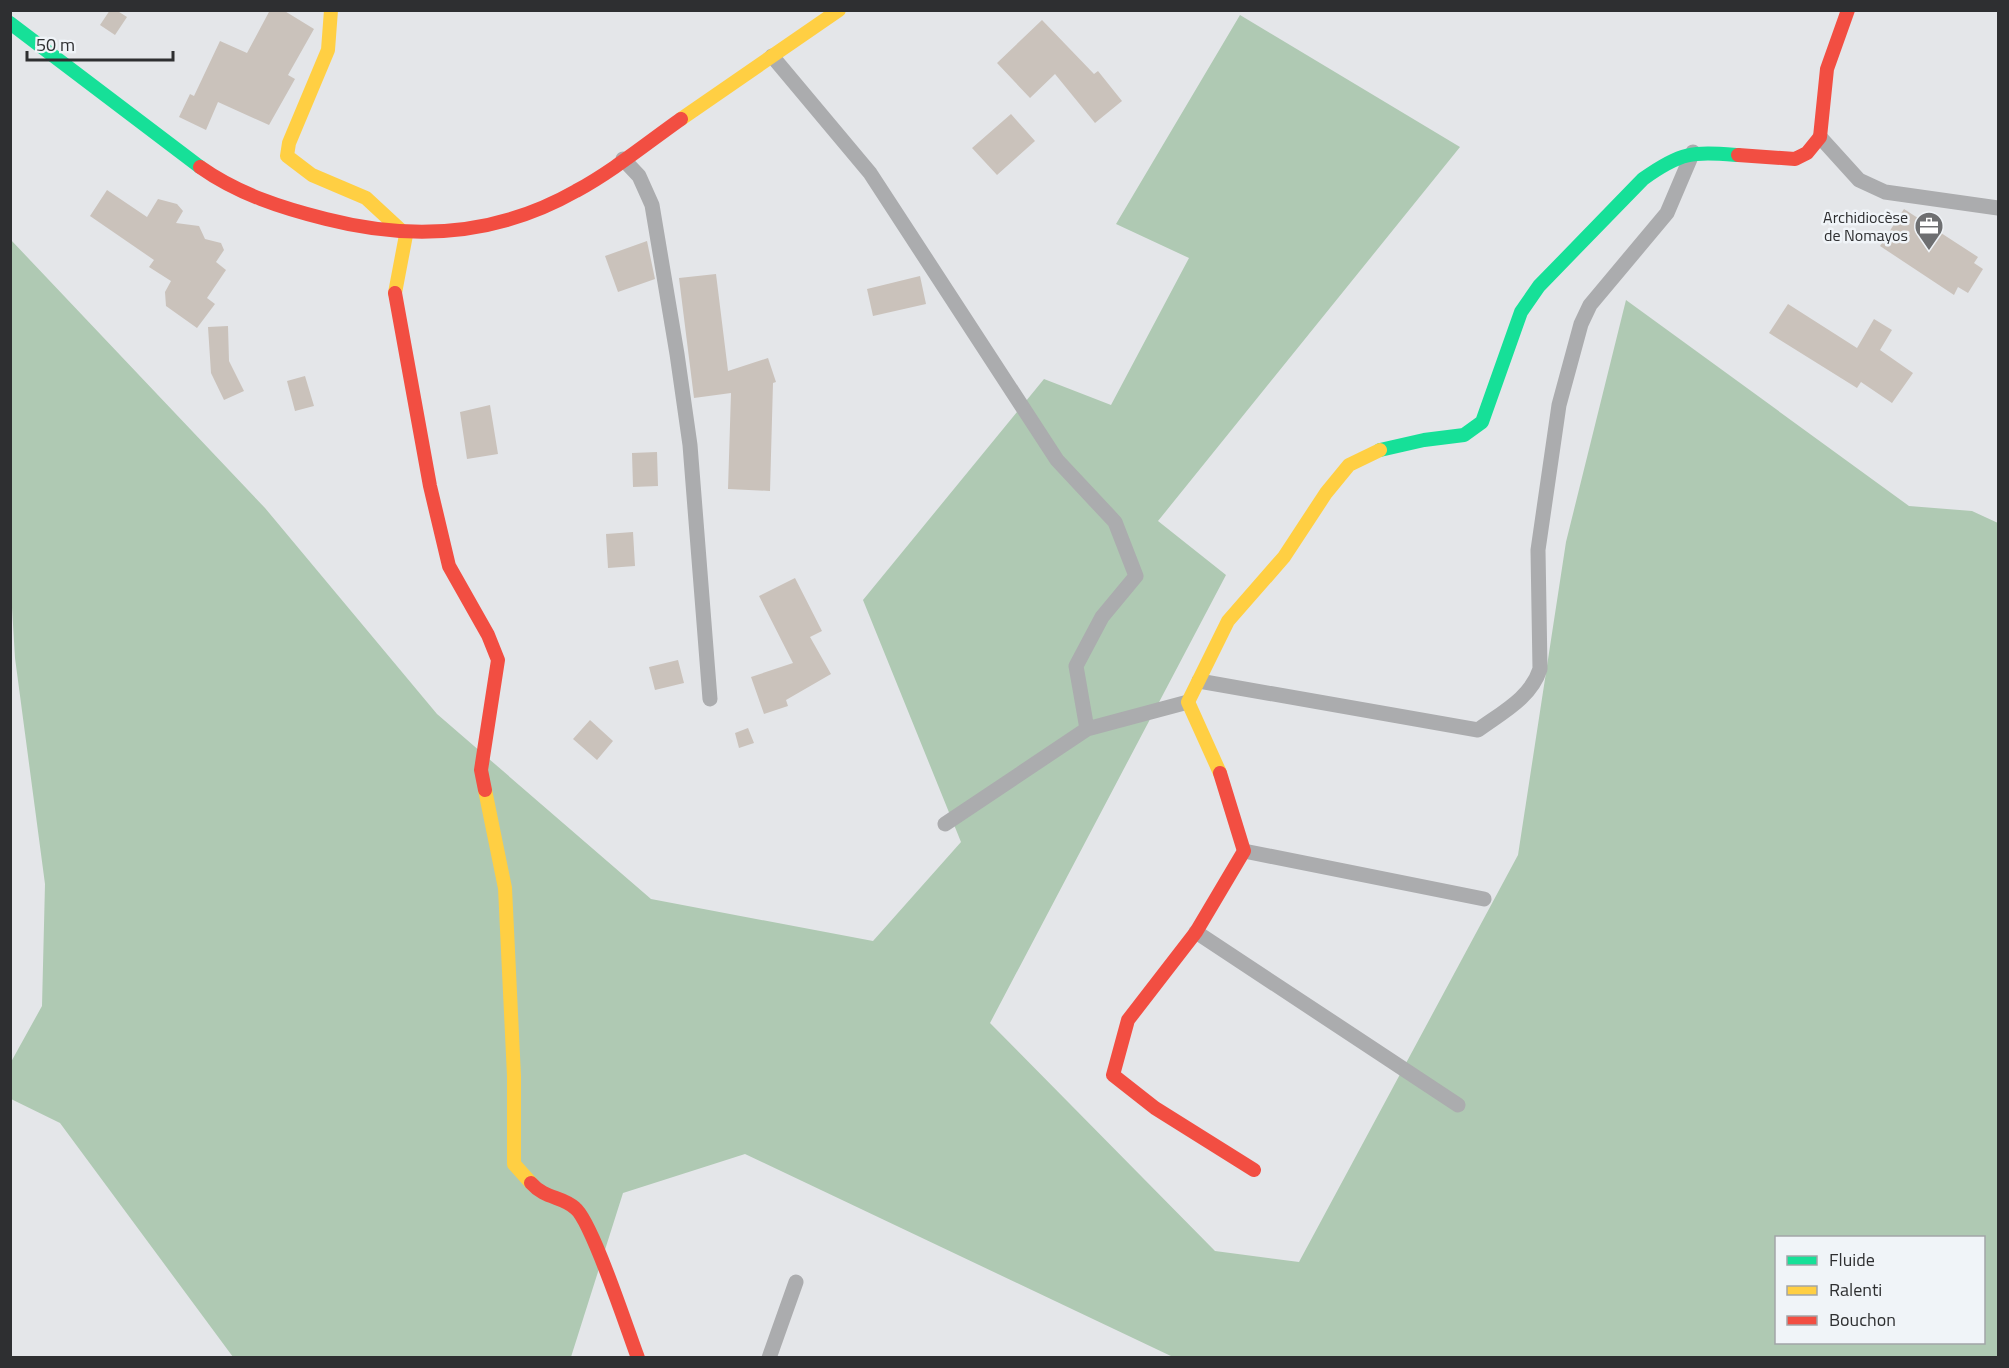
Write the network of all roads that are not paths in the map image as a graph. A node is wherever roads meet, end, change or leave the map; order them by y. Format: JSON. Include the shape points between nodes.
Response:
{"nodes":[{"id":1,"x":331,"y":10,"type":"edge"},
{"id":2,"x":839,"y":10,"type":"edge"},
{"id":3,"x":1848,"y":10,"type":"edge"},
{"id":4,"x":10,"y":23,"type":"edge"},
{"id":5,"x":772,"y":56,"type":"junction"},
{"id":6,"x":1820,"y":137,"type":"junction"},
{"id":7,"x":1693,"y":152,"type":"junction"},
{"id":8,"x":623,"y":159,"type":"junction"},
{"id":9,"x":1998,"y":208,"type":"edge"},
{"id":10,"x":406,"y":235,"type":"junction"},
{"id":11,"x":1199,"y":681,"type":"junction"},
{"id":12,"x":710,"y":699,"type":"dead end"},
{"id":13,"x":1188,"y":702,"type":"junction"},
{"id":14,"x":1087,"y":729,"type":"junction"},
{"id":15,"x":945,"y":824,"type":"dead end"},
{"id":16,"x":1244,"y":851,"type":"junction"},
{"id":17,"x":1484,"y":899,"type":"dead end"},
{"id":18,"x":1196,"y":932,"type":"junction"},
{"id":19,"x":1458,"y":1105,"type":"dead end"},
{"id":20,"x":1254,"y":1170,"type":"dead end"},
{"id":21,"x":796,"y":1282,"type":"dead end"},
{"id":22,"x":638,"y":1358,"type":"edge"},
{"id":23,"x":769,"y":1358,"type":"edge"}],
"edges":[{"from":1,"to":10,"type":"street","via":[[328,50],[287,156],[295,166],[362,195]]},
{"from":2,"to":5,"type":"street"},
{"from":3,"to":6,"type":"street","via":[[1827,69]]},
{"from":4,"to":10,"type":"street","via":[[218,178],[279,206],[346,225]]},
{"from":5,"to":8,"type":"street"},
{"from":5,"to":14,"type":"street","via":[[870,173],[1057,460],[1114,522],[1136,576],[1102,617],[1076,666]]},
{"from":6,"to":7,"type":"street","via":[[1807,153],[1795,159]]},
{"from":6,"to":9,"type":"street","via":[[1859,180],[1885,192]]},
{"from":7,"to":11,"type":"street","via":[[1662,165],[1643,179],[1539,286],[1521,312],[1482,422],[1464,435],[1371,452],[1348,465],[1284,557],[1228,621]]},
{"from":7,"to":11,"type":"street","via":[[1667,213],[1590,305],[1581,324],[1559,405],[1538,550],[1540,669],[1536,683],[1526,694],[1478,730]]},
{"from":8,"to":10,"type":"street","via":[[543,210],[501,225]]},
{"from":8,"to":12,"type":"street","via":[[639,176],[652,205],[677,354],[690,445]]},
{"from":10,"to":22,"type":"street","via":[[394,287],[430,486],[449,566],[498,660],[481,770],[505,888],[514,1164],[540,1193],[576,1208],[595,1244]]},
{"from":11,"to":13,"type":"street"},
{"from":13,"to":14,"type":"street"},
{"from":13,"to":16,"type":"street","via":[[1218,767]]},
{"from":14,"to":15,"type":"street"},
{"from":16,"to":17,"type":"street"},
{"from":16,"to":18,"type":"street"},
{"from":18,"to":19,"type":"street"},
{"from":18,"to":20,"type":"street","via":[[1128,1020],[1113,1075],[1155,1107]]},
{"from":21,"to":23,"type":"street"}]}
